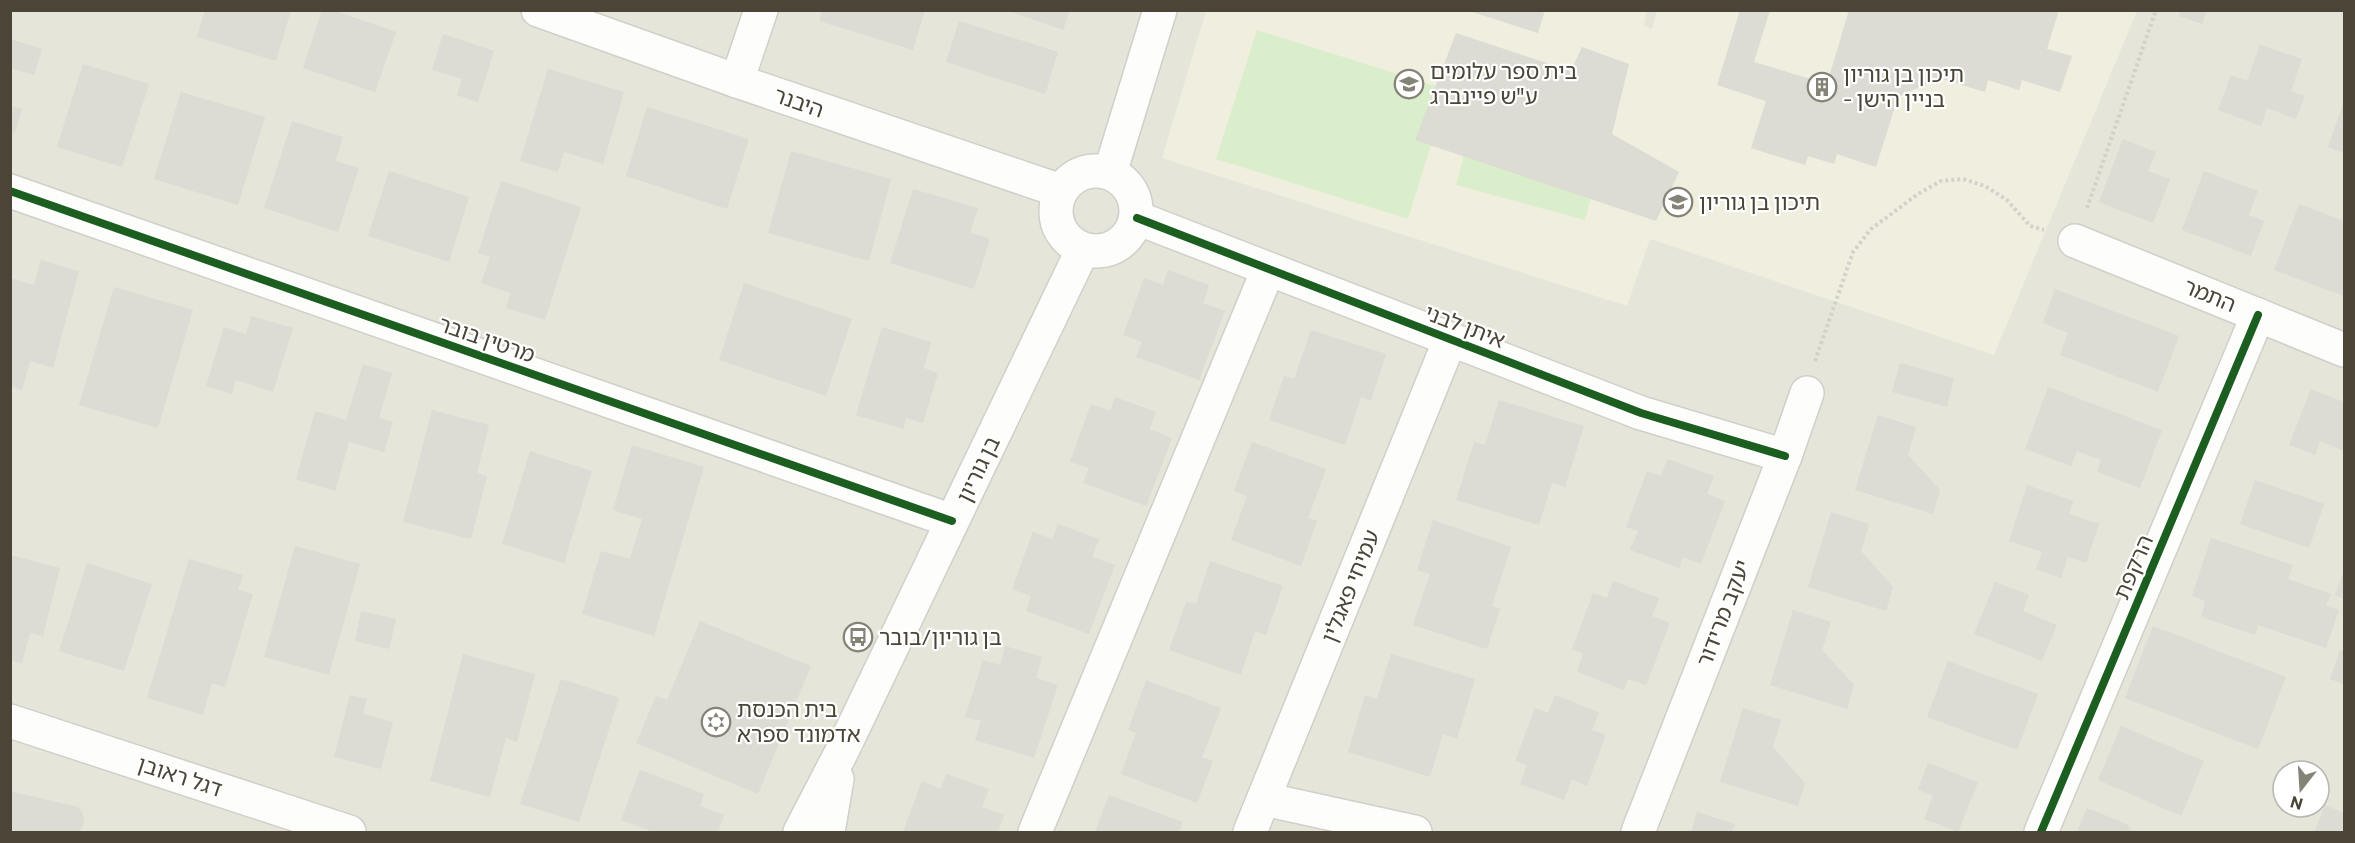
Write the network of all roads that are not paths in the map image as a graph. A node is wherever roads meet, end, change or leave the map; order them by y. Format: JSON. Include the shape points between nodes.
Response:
{"nodes":[{"id":1,"x":538,"y":10,"type":"edge"},
{"id":2,"x":761,"y":10,"type":"edge"},
{"id":3,"x":1160,"y":10,"type":"edge"},
{"id":4,"x":737,"y":81,"type":"junction"},
{"id":5,"x":1110,"y":173,"type":"junction"},
{"id":6,"x":10,"y":191,"type":"edge"},
{"id":7,"x":1061,"y":191,"type":"junction"},
{"id":8,"x":1137,"y":218,"type":"junction"},
{"id":9,"x":2075,"y":241,"type":"road end"},
{"id":10,"x":1083,"y":249,"type":"junction"},
{"id":11,"x":1268,"y":270,"type":"junction"},
{"id":12,"x":2258,"y":315,"type":"junction"},
{"id":13,"x":1450,"y":340,"type":"junction"},
{"id":14,"x":2344,"y":350,"type":"edge"},
{"id":15,"x":1807,"y":393,"type":"road end"},
{"id":16,"x":1785,"y":456,"type":"junction"},
{"id":17,"x":952,"y":521,"type":"junction"},
{"id":18,"x":10,"y":721,"type":"edge"},
{"id":19,"x":841,"y":753,"type":"junction"},
{"id":20,"x":1264,"y":799,"type":"junction"},
{"id":21,"x":831,"y":828,"type":"edge"},
{"id":22,"x":349,"y":832,"type":"edge"},
{"id":23,"x":800,"y":832,"type":"edge"},
{"id":24,"x":1035,"y":832,"type":"edge"},
{"id":25,"x":1251,"y":832,"type":"edge"},
{"id":26,"x":1415,"y":832,"type":"edge"},
{"id":27,"x":1638,"y":832,"type":"edge"},
{"id":28,"x":2041,"y":832,"type":"edge"}],
"edges":[{"from":1,"to":4,"type":"street","name":"היבנר"},
{"from":2,"to":4,"type":"street"},
{"from":3,"to":5,"type":"street"},
{"from":4,"to":7,"type":"street","name":"היבנר"},
{"from":5,"to":7,"type":"street","via":[[1082,173]]},
{"from":5,"to":8,"type":"street","via":[[1132,191]]},
{"from":6,"to":17,"type":"street","name":"מרטין בובר"},
{"from":7,"to":10,"type":"street","via":[[1057,219],[1062,232]]},
{"from":8,"to":10,"type":"street","via":[[1123,242],[1111,249]]},
{"from":8,"to":11,"type":"street","name":"איתן לבני"},
{"from":9,"to":12,"type":"street","name":"התמר"},
{"from":10,"to":17,"type":"street","name":"בן גוריון"},
{"from":11,"to":13,"type":"street","name":"איתן לבני"},
{"from":11,"to":24,"type":"street"},
{"from":12,"to":14,"type":"street","name":"התמר"},
{"from":12,"to":28,"type":"street","name":"הרקפת"},
{"from":13,"to":16,"type":"street","name":"איתן לבני","via":[[1641,413]]},
{"from":13,"to":20,"type":"street","name":"עמיחי פאגלין"},
{"from":15,"to":16,"type":"street","name":"יעקב מרידור"},
{"from":16,"to":27,"type":"street","name":"יעקב מרידור"},
{"from":17,"to":19,"type":"street","name":"בן גוריון"},
{"from":18,"to":22,"type":"street","name":"דגל ראובן"},
{"from":19,"to":21,"type":"street","name":"בן גוריון"},
{"from":19,"to":23,"type":"street","name":"בן גוריון"},
{"from":20,"to":25,"type":"street","name":"עמיחי פאגלין"},
{"from":20,"to":26,"type":"street"}]}
